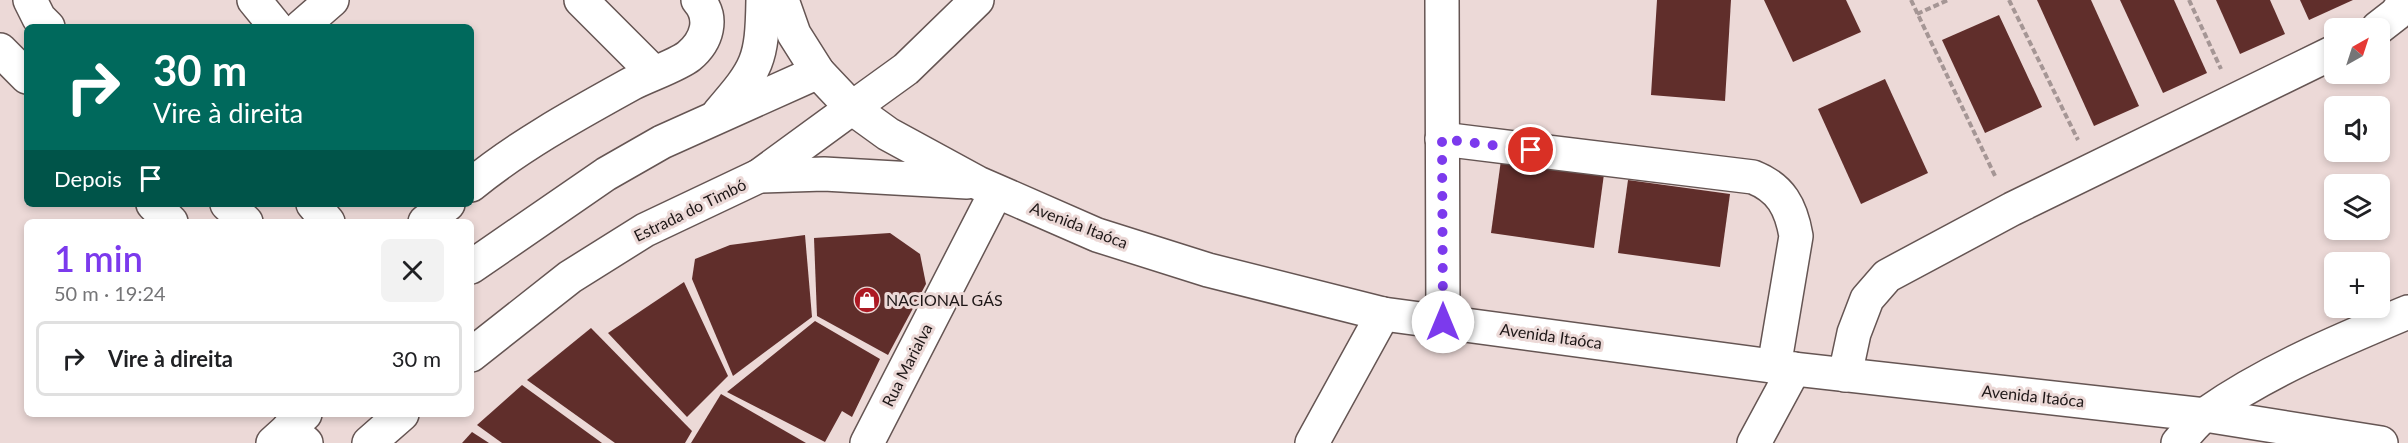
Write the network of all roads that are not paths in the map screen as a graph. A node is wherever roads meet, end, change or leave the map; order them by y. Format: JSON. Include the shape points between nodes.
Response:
{"nodes":[{"id":1,"x":30,"y":0,"type":"edge"},
{"id":2,"x":254,"y":0,"type":"edge"},
{"id":3,"x":332,"y":0,"type":"edge"},
{"id":4,"x":582,"y":0,"type":"edge"},
{"id":5,"x":698,"y":0,"type":"edge"},
{"id":6,"x":763,"y":0,"type":"edge"},
{"id":7,"x":782,"y":0,"type":"edge"},
{"id":8,"x":977,"y":0,"type":"edge"},
{"id":9,"x":1442,"y":0,"type":"edge"},
{"id":10,"x":2406,"y":0,"type":"edge"},
{"id":11,"x":2390,"y":19,"type":"edge"},
{"id":12,"x":45,"y":24,"type":"edge"},
{"id":13,"x":274,"y":24,"type":"edge"},
{"id":14,"x":305,"y":24,"type":"edge"},
{"id":15,"x":0,"y":50,"type":"edge"},
{"id":16,"x":2324,"y":57,"type":"edge"},
{"id":17,"x":653,"y":72,"type":"junction"},
{"id":18,"x":818,"y":72,"type":"junction"},
{"id":19,"x":24,"y":74,"type":"edge"},
{"id":20,"x":852,"y":108,"type":"junction"},
{"id":21,"x":716,"y":116,"type":"junction"},
{"id":22,"x":1442,"y":139,"type":"junction"},
{"id":23,"x":759,"y":176,"type":"junction"},
{"id":24,"x":474,"y":183,"type":"edge"},
{"id":25,"x":987,"y":187,"type":"junction"},
{"id":26,"x":156,"y":207,"type":"edge"},
{"id":27,"x":230,"y":207,"type":"edge"},
{"id":28,"x":316,"y":207,"type":"edge"},
{"id":29,"x":444,"y":207,"type":"edge"},
{"id":30,"x":168,"y":219,"type":"edge"},
{"id":31,"x":243,"y":219,"type":"edge"},
{"id":32,"x":326,"y":219,"type":"edge"},
{"id":33,"x":429,"y":219,"type":"edge"},
{"id":34,"x":474,"y":265,"type":"edge"},
{"id":35,"x":2408,"y":312,"type":"edge"},
{"id":36,"x":1383,"y":314,"type":"junction"},
{"id":37,"x":1443,"y":322,"type":"junction"},
{"id":38,"x":474,"y":353,"type":"edge"},
{"id":39,"x":1784,"y":368,"type":"junction"},
{"id":40,"x":1845,"y":375,"type":"junction"},
{"id":41,"x":2205,"y":415,"type":"junction"},
{"id":42,"x":399,"y":417,"type":"edge"},
{"id":43,"x":369,"y":443,"type":"edge"},
{"id":44,"x":867,"y":443,"type":"edge"},
{"id":45,"x":1312,"y":443,"type":"edge"},
{"id":46,"x":1754,"y":443,"type":"edge"},
{"id":47,"x":2178,"y":443,"type":"edge"},
{"id":48,"x":2381,"y":443,"type":"edge"}],
"edges":[{"from":1,"to":12,"type":"main road"},
{"from":2,"to":13,"type":"main road"},
{"from":3,"to":14,"type":"main road"},
{"from":4,"to":17,"type":"main road"},
{"from":5,"to":17,"type":"main road","via":[[708,16],[707,30],[698,47],[688,57]]},
{"from":6,"to":21,"type":"main road","via":[[762,45],[753,70]]},
{"from":7,"to":18,"type":"main road","name":"Avenida Itaóca","via":[[794,34]]},
{"from":8,"to":20,"type":"main road","name":"Estrada do Timbó","via":[[906,69]]},
{"from":9,"to":22,"type":"main road"},
{"from":10,"to":11,"type":"main road"},
{"from":15,"to":19,"type":"main road"},
{"from":16,"to":40,"type":"main road","via":[[2012,209],[1887,276],[1867,299],[1854,333]]},
{"from":17,"to":24,"type":"main road","via":[[556,125]]},
{"from":18,"to":20,"type":"main road","name":"Avenida Itaóca"},
{"from":18,"to":21,"type":"main road"},
{"from":20,"to":23,"type":"main road","name":"Estrada do Timbó"},
{"from":20,"to":25,"type":"main road","name":"Avenida Itaóca","via":[[888,134]]},
{"from":21,"to":34,"type":"main road","via":[[606,174]]},
{"from":22,"to":37,"type":"main road"},
{"from":22,"to":39,"type":"main road","via":[[1753,177],[1769,183],[1789,208],[1796,236]]},
{"from":23,"to":25,"type":"main road","via":[[824,174]]},
{"from":23,"to":38,"type":"main road","name":"Estrada do Timbó","via":[[645,230],[570,277]]},
{"from":25,"to":36,"type":"main road","name":"Avenida Itaóca","via":[[1097,235],[1208,270]]},
{"from":25,"to":44,"type":"main road","name":"Rua Marialva"},
{"from":26,"to":30,"type":"main road"},
{"from":27,"to":31,"type":"main road"},
{"from":28,"to":32,"type":"main road"},
{"from":29,"to":33,"type":"main road"},
{"from":35,"to":41,"type":"main road","via":[[2302,357]]},
{"from":36,"to":37,"type":"main road","name":"Avenida Itaóca"},
{"from":36,"to":45,"type":"main road"},
{"from":37,"to":39,"type":"main road","name":"Avenida Itaóca"},
{"from":39,"to":40,"type":"main road","name":"Avenida Itaóca"},
{"from":39,"to":46,"type":"main road"},
{"from":40,"to":41,"type":"main road","name":"Avenida Itaóca"},
{"from":41,"to":47,"type":"main road"},
{"from":41,"to":48,"type":"main road","name":"Avenida Itaóca"},
{"from":42,"to":43,"type":"main road"}]}
